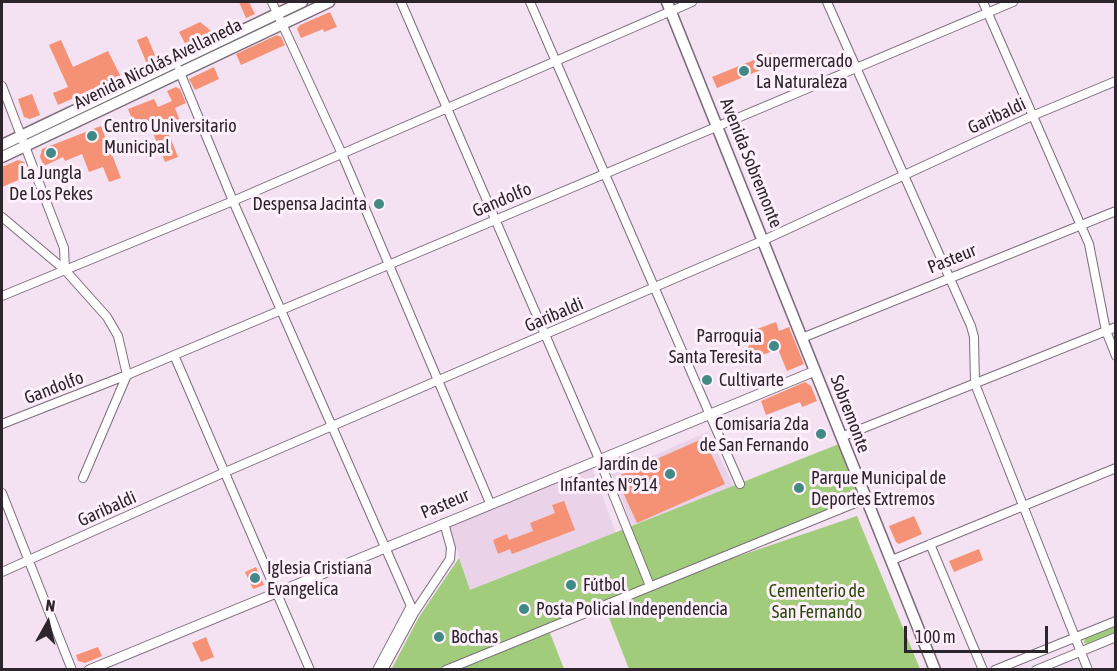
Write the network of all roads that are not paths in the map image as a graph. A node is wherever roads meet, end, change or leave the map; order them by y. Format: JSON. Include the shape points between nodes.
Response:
{"nodes":[{"id":1,"x":272,"y":2,"type":"edge"},
{"id":2,"x":302,"y":2,"type":"edge"},
{"id":3,"x":329,"y":2,"type":"edge"},
{"id":4,"x":401,"y":2,"type":"edge"},
{"id":5,"x":530,"y":2,"type":"edge"},
{"id":6,"x":692,"y":2,"type":"edge"},
{"id":7,"x":827,"y":2,"type":"edge"},
{"id":8,"x":983,"y":2,"type":"edge"},
{"id":9,"x":1012,"y":2,"type":"edge"},
{"id":10,"x":669,"y":6,"type":"edge"},
{"id":11,"x":987,"y":12,"type":"junction"},
{"id":12,"x":280,"y":18,"type":"junction"},
{"id":13,"x":556,"y":62,"type":"junction"},
{"id":14,"x":855,"y":66,"type":"junction"},
{"id":15,"x":178,"y":67,"type":"junction"},
{"id":16,"x":1116,"y":81,"type":"edge"},
{"id":17,"x":2,"y":86,"type":"edge"},
{"id":18,"x":447,"y":108,"type":"junction"},
{"id":19,"x":1032,"y":116,"type":"junction"},
{"id":20,"x":718,"y":125,"type":"junction"},
{"id":21,"x":24,"y":140,"type":"junction"},
{"id":22,"x":2,"y":145,"type":"edge"},
{"id":23,"x":342,"y":154,"type":"junction"},
{"id":24,"x":2,"y":158,"type":"edge"},
{"id":25,"x":606,"y":173,"type":"junction"},
{"id":26,"x":904,"y":176,"type":"junction"},
{"id":27,"x":232,"y":201,"type":"junction"},
{"id":28,"x":1116,"y":211,"type":"edge"},
{"id":29,"x":2,"y":217,"type":"edge"},
{"id":30,"x":495,"y":219,"type":"junction"},
{"id":31,"x":1082,"y":225,"type":"junction"},
{"id":32,"x":764,"y":240,"type":"junction"},
{"id":33,"x":389,"y":264,"type":"junction"},
{"id":34,"x":65,"y":270,"type":"junction"},
{"id":35,"x":949,"y":278,"type":"junction"},
{"id":36,"x":654,"y":288,"type":"junction"},
{"id":37,"x":2,"y":296,"type":"edge"},
{"id":38,"x":280,"y":310,"type":"junction"},
{"id":39,"x":1116,"y":327,"type":"edge"},
{"id":40,"x":1106,"y":331,"type":"junction"},
{"id":41,"x":546,"y":335,"type":"junction"},
{"id":42,"x":802,"y":338,"type":"junction"},
{"id":43,"x":174,"y":355,"type":"junction"},
{"id":44,"x":1116,"y":356,"type":"edge"},
{"id":45,"x":815,"y":371,"type":"junction"},
{"id":46,"x":127,"y":375,"type":"junction"},
{"id":47,"x":438,"y":381,"type":"junction"},
{"id":48,"x":975,"y":384,"type":"junction"},
{"id":49,"x":710,"y":414,"type":"junction"},
{"id":50,"x":2,"y":424,"type":"edge"},
{"id":51,"x":331,"y":428,"type":"junction"},
{"id":52,"x":841,"y":437,"type":"junction"},
{"id":53,"x":599,"y":459,"type":"junction"},
{"id":54,"x":1116,"y":468,"type":"edge"},
{"id":55,"x":224,"y":473,"type":"junction"},
{"id":56,"x":84,"y":478,"type":"dead end"},
{"id":57,"x":740,"y":484,"type":"dead end"},
{"id":58,"x":2,"y":493,"type":"edge"},
{"id":59,"x":865,"y":499,"type":"junction"},
{"id":60,"x":490,"y":503,"type":"junction"},
{"id":61,"x":1021,"y":506,"type":"junction"},
{"id":62,"x":444,"y":523,"type":"junction"},
{"id":63,"x":930,"y":544,"type":"junction"},
{"id":64,"x":383,"y":548,"type":"junction"},
{"id":65,"x":891,"y":560,"type":"junction"},
{"id":66,"x":28,"y":561,"type":"junction"},
{"id":67,"x":2,"y":572,"type":"edge"},
{"id":68,"x":650,"y":586,"type":"junction"},
{"id":69,"x":276,"y":593,"type":"junction"},
{"id":70,"x":413,"y":610,"type":"junction"},
{"id":71,"x":1116,"y":621,"type":"edge"},
{"id":72,"x":1075,"y":637,"type":"junction"},
{"id":73,"x":1116,"y":637,"type":"edge"},
{"id":74,"x":1081,"y":651,"type":"junction"},
{"id":75,"x":72,"y":669,"type":"edge"},
{"id":76,"x":89,"y":669,"type":"edge"},
{"id":77,"x":310,"y":669,"type":"edge"},
{"id":78,"x":377,"y":669,"type":"edge"},
{"id":79,"x":383,"y":669,"type":"edge"},
{"id":80,"x":446,"y":669,"type":"edge"},
{"id":81,"x":935,"y":669,"type":"edge"},
{"id":82,"x":983,"y":669,"type":"edge"},
{"id":83,"x":995,"y":669,"type":"edge"},
{"id":84,"x":1036,"y":669,"type":"edge"},
{"id":85,"x":1088,"y":669,"type":"edge"}],
"edges":[{"from":1,"to":12,"type":"street"},
{"from":2,"to":12,"type":"main road","name":"Avenida Nicolás Avellaneda"},
{"from":3,"to":12,"type":"main road","name":"Avenida Nicolás Avellaneda"},
{"from":4,"to":18,"type":"street"},
{"from":5,"to":13,"type":"street"},
{"from":6,"to":10,"type":"street"},
{"from":7,"to":14,"type":"street"},
{"from":8,"to":11,"type":"street"},
{"from":9,"to":11,"type":"street","name":"Gandolfo"},
{"from":10,"to":13,"type":"street"},
{"from":10,"to":20,"type":"main road","name":"Avenida Sobremonte"},
{"from":11,"to":14,"type":"street","name":"Gandolfo"},
{"from":11,"to":19,"type":"street"},
{"from":12,"to":15,"type":"main road","name":"Avenida Nicolás Avellaneda"},
{"from":12,"to":23,"type":"street"},
{"from":13,"to":18,"type":"street"},
{"from":13,"to":25,"type":"street"},
{"from":14,"to":20,"type":"street","name":"Gandolfo"},
{"from":14,"to":26,"type":"street"},
{"from":15,"to":21,"type":"main road","name":"Avenida Nicolás Avellaneda"},
{"from":15,"to":27,"type":"street"},
{"from":16,"to":19,"type":"street","name":"Garibaldi"},
{"from":17,"to":21,"type":"street"},
{"from":18,"to":23,"type":"street"},
{"from":18,"to":30,"type":"street"},
{"from":19,"to":26,"type":"street","name":"Garibaldi"},
{"from":19,"to":31,"type":"street"},
{"from":20,"to":25,"type":"street","name":"Gandolfo"},
{"from":20,"to":32,"type":"main road","name":"Avenida Sobremonte"},
{"from":21,"to":22,"type":"main road","name":"Avenida Nicolás Avellaneda"},
{"from":21,"to":24,"type":"main road","name":"Avenida Nicolás Avellaneda"},
{"from":21,"to":34,"type":"street","via":[[64,248]]},
{"from":23,"to":27,"type":"street"},
{"from":23,"to":33,"type":"street"},
{"from":25,"to":30,"type":"street","name":"Gandolfo"},
{"from":25,"to":36,"type":"street"},
{"from":26,"to":32,"type":"street","name":"Garibaldi"},
{"from":26,"to":35,"type":"street"},
{"from":27,"to":34,"type":"street"},
{"from":27,"to":38,"type":"street"},
{"from":28,"to":31,"type":"street","name":"Pasteur"},
{"from":29,"to":34,"type":"street"},
{"from":30,"to":33,"type":"street","name":"Gandolfo"},
{"from":30,"to":41,"type":"street"},
{"from":31,"to":35,"type":"street","name":"Pasteur"},
{"from":31,"to":40,"type":"street"},
{"from":32,"to":36,"type":"street","name":"Garibaldi"},
{"from":32,"to":42,"type":"main road","name":"Avenida Sobremonte"},
{"from":33,"to":38,"type":"street","name":"Gandolfo"},
{"from":33,"to":47,"type":"street"},
{"from":34,"to":37,"type":"street"},
{"from":34,"to":46,"type":"street","via":[[109,320],[118,336]]},
{"from":35,"to":42,"type":"street","name":"Pasteur"},
{"from":35,"to":48,"type":"street","via":[[974,337]]},
{"from":36,"to":41,"type":"street","name":"Garibaldi"},
{"from":36,"to":49,"type":"street"},
{"from":38,"to":43,"type":"street","name":"Gandolfo"},
{"from":38,"to":51,"type":"street"},
{"from":39,"to":40,"type":"street"},
{"from":40,"to":44,"type":"street"},
{"from":40,"to":48,"type":"street"},
{"from":41,"to":47,"type":"street","name":"Garibaldi"},
{"from":41,"to":53,"type":"street"},
{"from":42,"to":45,"type":"main road","name":"Sobremonte"},
{"from":43,"to":46,"type":"street","name":"Gandolfo"},
{"from":43,"to":55,"type":"street"},
{"from":45,"to":49,"type":"street","name":"Pasteur"},
{"from":45,"to":52,"type":"main road","name":"Sobremonte"},
{"from":46,"to":50,"type":"street","name":"Gandolfo"},
{"from":46,"to":56,"type":"street"},
{"from":47,"to":51,"type":"street","name":"Garibaldi"},
{"from":47,"to":60,"type":"street"},
{"from":48,"to":52,"type":"street"},
{"from":48,"to":61,"type":"street"},
{"from":49,"to":53,"type":"street","name":"Pasteur"},
{"from":49,"to":57,"type":"street"},
{"from":51,"to":55,"type":"street","name":"Garibaldi"},
{"from":51,"to":64,"type":"street"},
{"from":52,"to":59,"type":"main road","name":"Sobremonte"},
{"from":53,"to":60,"type":"street","name":"Pasteur"},
{"from":53,"to":68,"type":"street"},
{"from":54,"to":61,"type":"street"},
{"from":55,"to":66,"type":"street","name":"Garibaldi"},
{"from":55,"to":69,"type":"street"},
{"from":58,"to":66,"type":"street"},
{"from":59,"to":65,"type":"main road","name":"Sobremonte"},
{"from":59,"to":68,"type":"street"},
{"from":60,"to":62,"type":"street","name":"Pasteur"},
{"from":61,"to":63,"type":"street"},
{"from":61,"to":72,"type":"street"},
{"from":62,"to":64,"type":"street","name":"Pasteur"},
{"from":62,"to":70,"type":"street","via":[[452,548],[450,559]]},
{"from":63,"to":65,"type":"street"},
{"from":63,"to":82,"type":"street"},
{"from":64,"to":69,"type":"street","name":"Pasteur"},
{"from":64,"to":70,"type":"street"},
{"from":65,"to":81,"type":"main road","name":"Sobremonte"},
{"from":66,"to":67,"type":"street","name":"Garibaldi"},
{"from":66,"to":75,"type":"street"},
{"from":68,"to":80,"type":"street"},
{"from":69,"to":76,"type":"street","name":"Pasteur"},
{"from":69,"to":77,"type":"street"},
{"from":70,"to":78,"type":"street"},
{"from":70,"to":79,"type":"street"},
{"from":71,"to":72,"type":"street"},
{"from":72,"to":74,"type":"street"},
{"from":72,"to":83,"type":"street"},
{"from":73,"to":74,"type":"street"},
{"from":74,"to":84,"type":"street"},
{"from":74,"to":85,"type":"street"}]}
